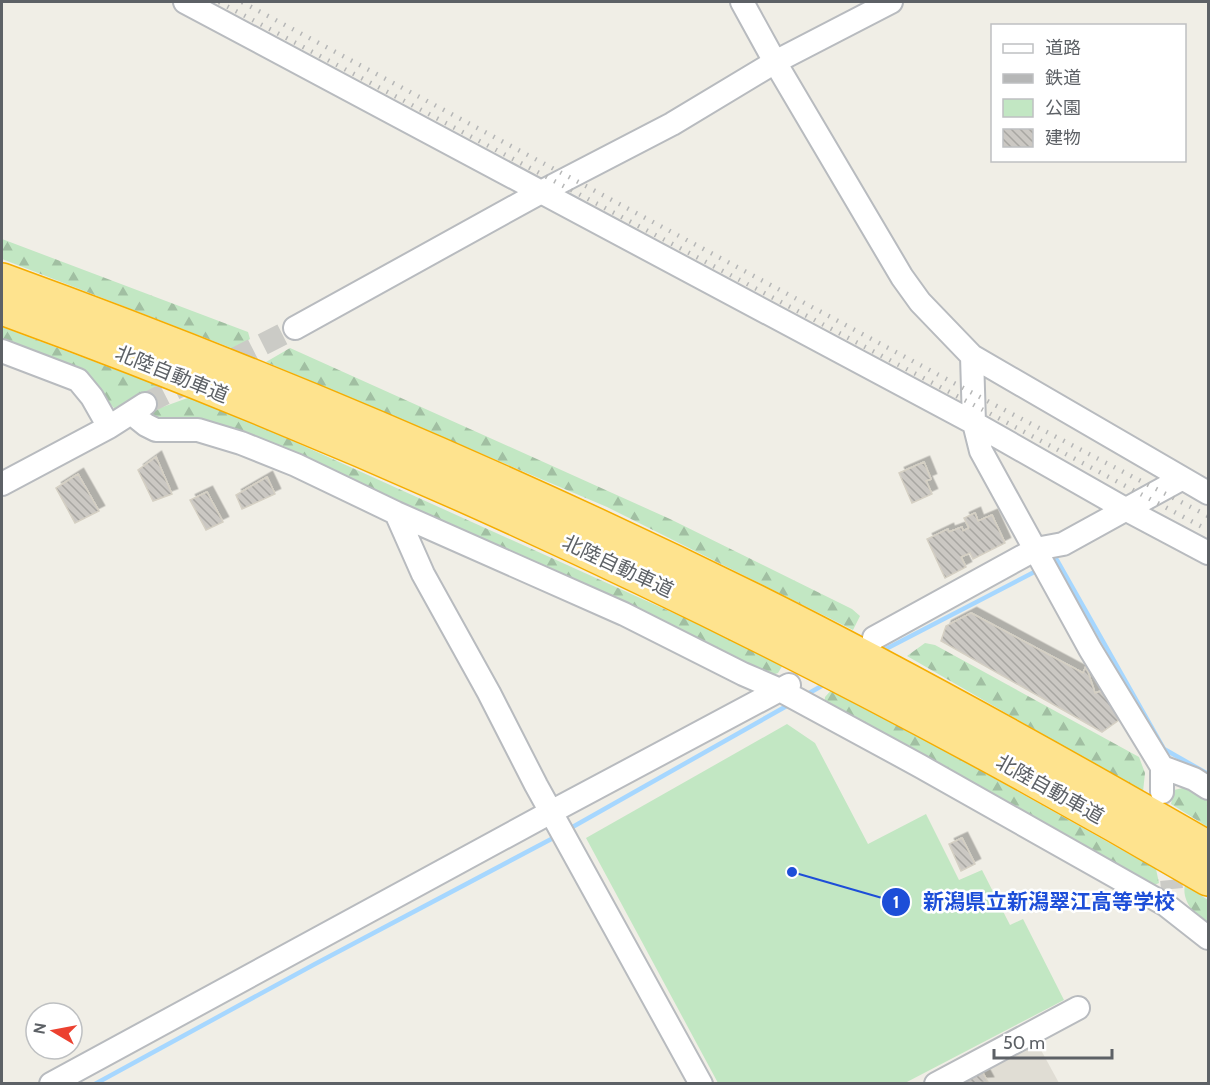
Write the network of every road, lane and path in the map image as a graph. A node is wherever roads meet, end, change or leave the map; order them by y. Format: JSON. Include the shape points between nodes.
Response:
{"nodes":[{"id":1,"x":185,"y":2,"type":"edge"},
{"id":2,"x":742,"y":2,"type":"edge"},
{"id":3,"x":891,"y":2,"type":"edge"},
{"id":4,"x":775,"y":62,"type":"junction"},
{"id":5,"x":541,"y":192,"type":"junction"},
{"id":6,"x":2,"y":280,"type":"edge"},
{"id":7,"x":2,"y":308,"type":"edge"},
{"id":8,"x":295,"y":327,"type":"tunnel mouth"},
{"id":9,"x":2,"y":351,"type":"edge"},
{"id":10,"x":972,"y":356,"type":"junction"},
{"id":11,"x":974,"y":423,"type":"junction"},
{"id":12,"x":109,"y":427,"type":"junction"},
{"id":13,"x":1181,"y":479,"type":"junction"},
{"id":14,"x":2,"y":484,"type":"edge"},
{"id":15,"x":1209,"y":493,"type":"edge"},
{"id":16,"x":1127,"y":510,"type":"junction"},
{"id":17,"x":396,"y":513,"type":"junction"},
{"id":18,"x":1036,"y":549,"type":"junction"},
{"id":19,"x":1209,"y":553,"type":"edge"},
{"id":20,"x":874,"y":638,"type":"dead end"},
{"id":21,"x":788,"y":686,"type":"junction"},
{"id":22,"x":1162,"y":767,"type":"junction"},
{"id":23,"x":1209,"y":788,"type":"edge"},
{"id":24,"x":1162,"y":792,"type":"dead end"},
{"id":25,"x":551,"y":812,"type":"junction"},
{"id":26,"x":1209,"y":848,"type":"edge"},
{"id":27,"x":1209,"y":879,"type":"edge"},
{"id":28,"x":1209,"y":938,"type":"edge"},
{"id":29,"x":1078,"y":1008,"type":"dead end"},
{"id":30,"x":51,"y":1083,"type":"edge"},
{"id":31,"x":701,"y":1083,"type":"edge"},
{"id":32,"x":936,"y":1083,"type":"edge"}],
"edges":[{"from":1,"to":5,"type":"street"},
{"from":2,"to":4,"type":"street"},
{"from":3,"to":4,"type":"street"},
{"from":4,"to":5,"type":"street","via":[[672,124]]},
{"from":4,"to":10,"type":"street","via":[[902,277],[920,302]]},
{"from":5,"to":8,"type":"street"},
{"from":5,"to":11,"type":"street"},
{"from":6,"to":26,"type":"highway","name":"北陸自動車道","via":[[350,416],[625,539],[880,666]]},
{"from":7,"to":27,"type":"highway","name":"北陸自動車道","via":[[340,441],[607,560],[867,689]]},
{"from":9,"to":12,"type":"street","via":[[78,380]]},
{"from":10,"to":11,"type":"street"},
{"from":10,"to":13,"type":"street"},
{"from":11,"to":16,"type":"street"},
{"from":11,"to":18,"type":"street","via":[[981,451]]},
{"from":12,"to":14,"type":"street"},
{"from":12,"to":17,"type":"street","via":[[138,409],[146,425],[156,430],[198,430],[241,443]]},
{"from":13,"to":15,"type":"street"},
{"from":13,"to":16,"type":"street"},
{"from":16,"to":18,"type":"street","via":[[1063,544]]},
{"from":16,"to":19,"type":"street"},
{"from":17,"to":21,"type":"street","via":[[624,614],[743,674]]},
{"from":17,"to":25,"type":"street","via":[[423,574]]},
{"from":18,"to":20,"type":"street"},
{"from":18,"to":22,"type":"street","via":[[1090,649]]},
{"from":21,"to":25,"type":"street"},
{"from":21,"to":28,"type":"street","via":[[950,783],[1169,897]]},
{"from":22,"to":23,"type":"street"},
{"from":22,"to":24,"type":"street"},
{"from":25,"to":30,"type":"street"},
{"from":25,"to":31,"type":"street"},
{"from":29,"to":32,"type":"street"}]}
